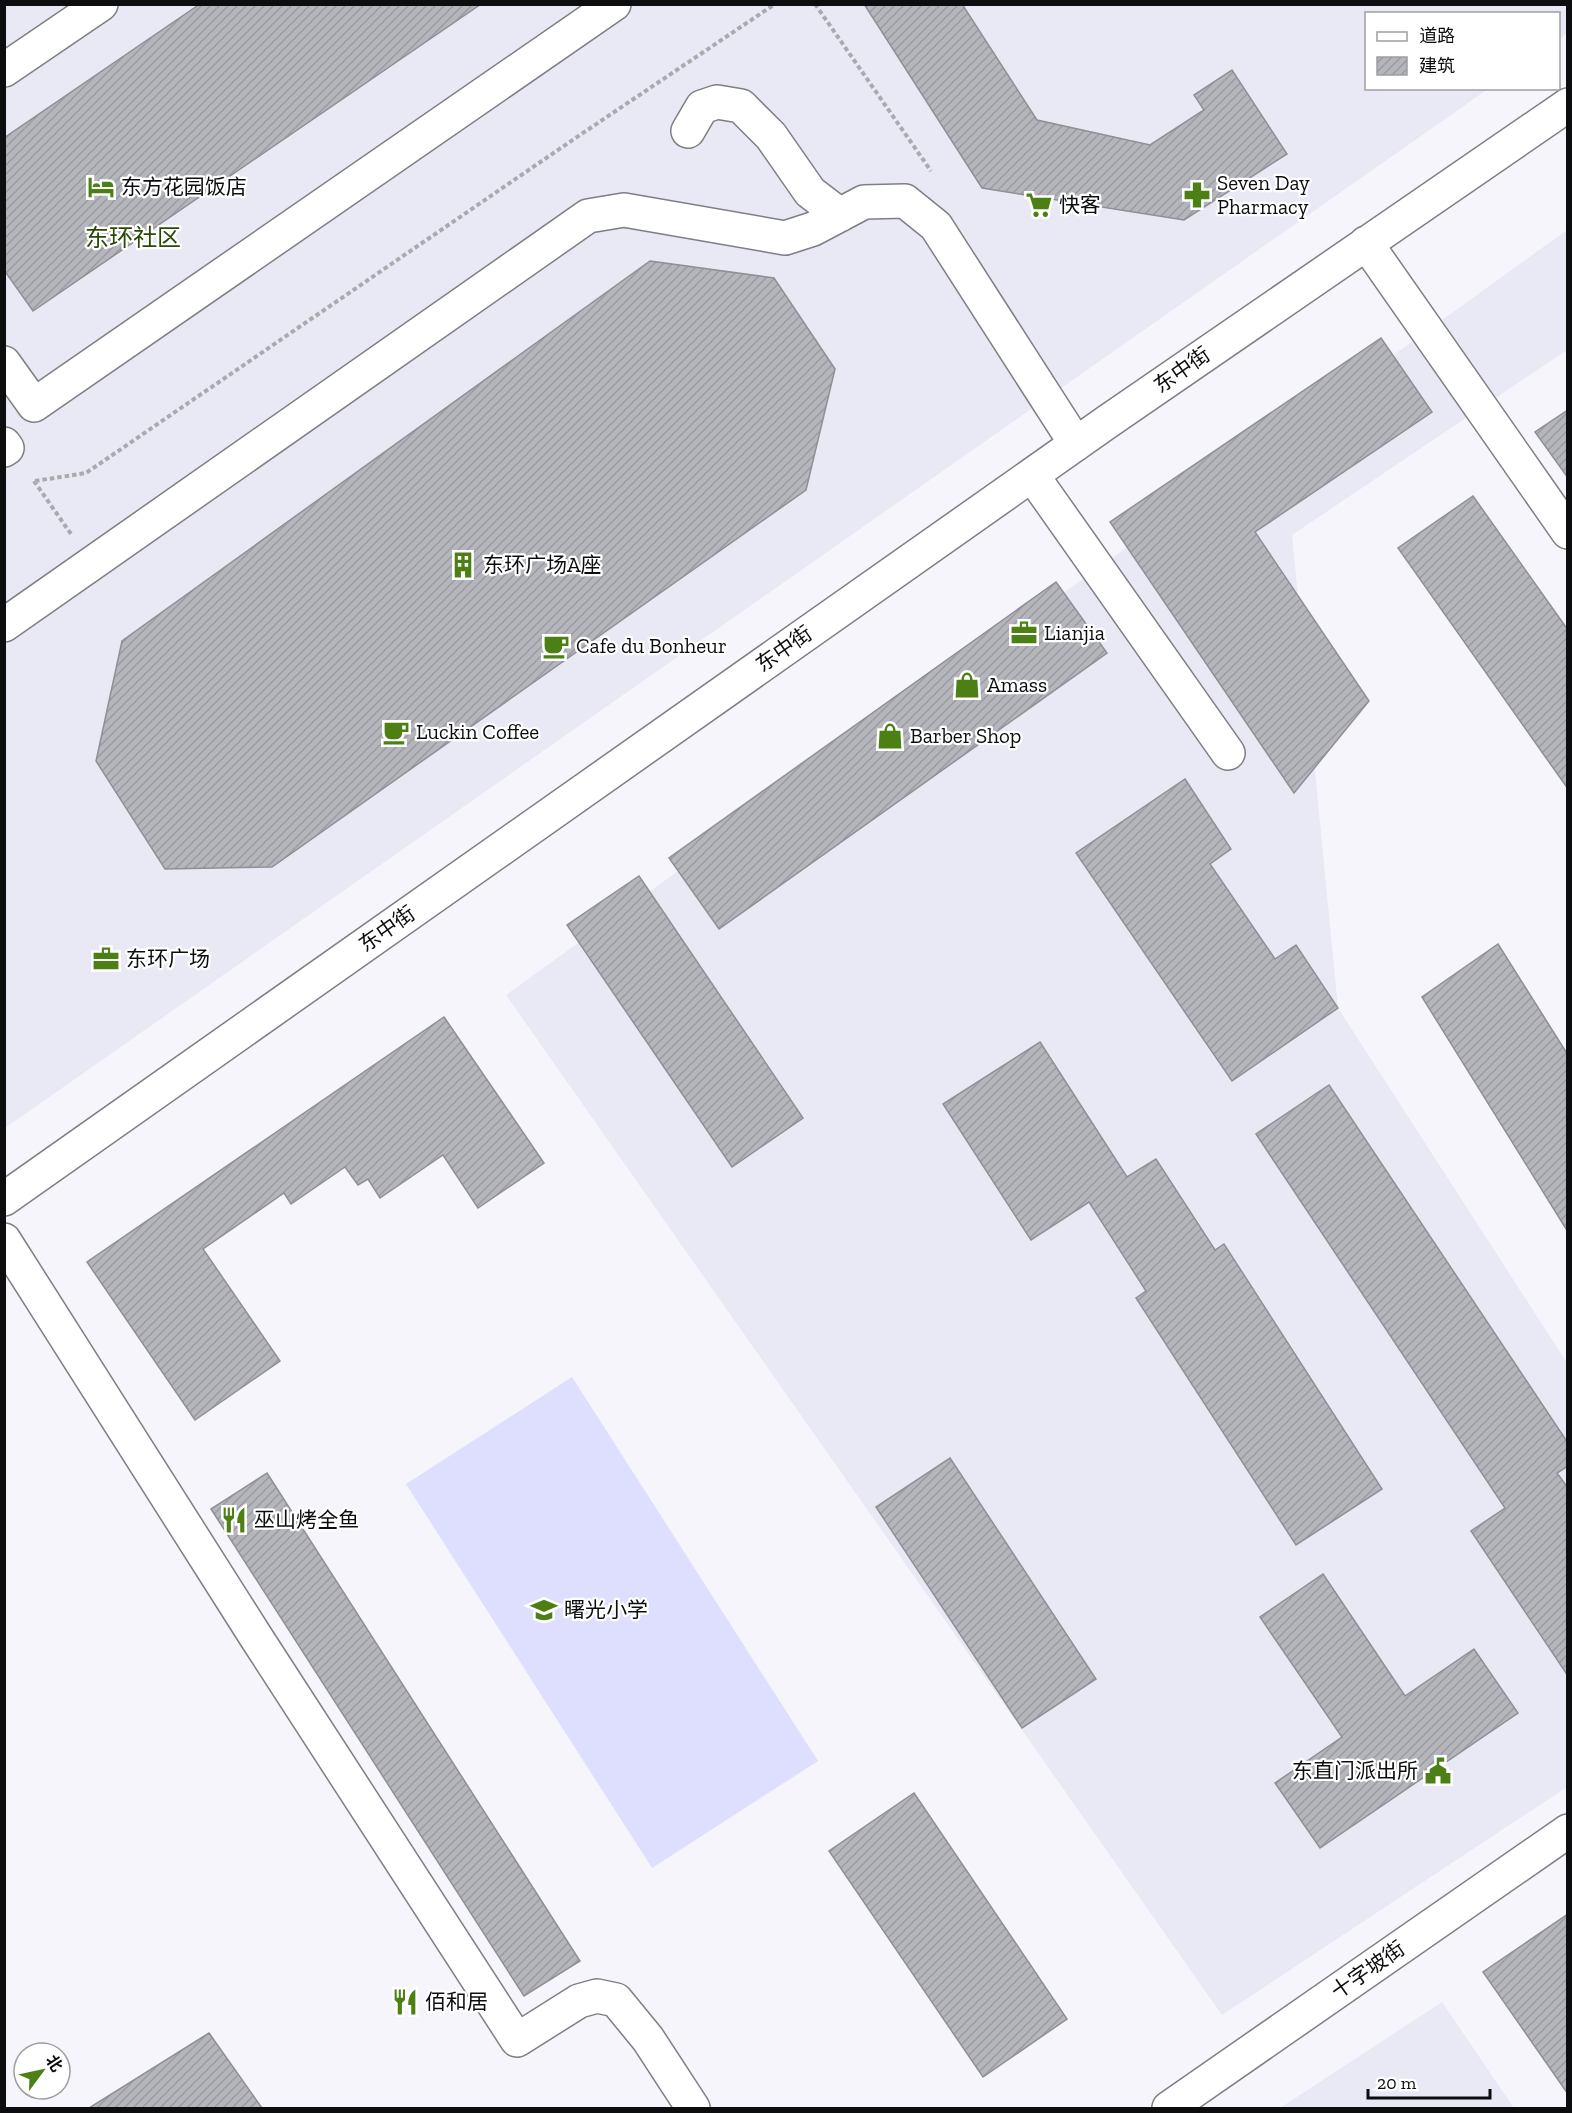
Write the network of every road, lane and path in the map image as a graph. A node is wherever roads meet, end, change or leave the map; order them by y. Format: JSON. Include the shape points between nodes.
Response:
{"nodes":[{"id":1,"x":101,"y":4,"type":"edge"},
{"id":2,"x":614,"y":4,"type":"edge"},
{"id":3,"x":775,"y":4,"type":"edge"},
{"id":4,"x":4,"y":70,"type":"edge"},
{"id":5,"x":1568,"y":105,"type":"edge"},
{"id":6,"x":688,"y":131,"type":"dead end"},
{"id":7,"x":840,"y":215,"type":"junction"},
{"id":8,"x":1366,"y":243,"type":"junction"},
{"id":9,"x":4,"y":363,"type":"edge"},
{"id":10,"x":1076,"y":444,"type":"junction"},
{"id":11,"x":5,"y":447,"type":"edge"},
{"id":12,"x":1032,"y":475,"type":"junction"},
{"id":13,"x":34,"y":481,"type":"junction"},
{"id":14,"x":1568,"y":532,"type":"edge"},
{"id":15,"x":90,"y":564,"type":"junction"},
{"id":16,"x":4,"y":625,"type":"edge"},
{"id":17,"x":1227,"y":753,"type":"dead end"},
{"id":18,"x":4,"y":1199,"type":"edge"},
{"id":19,"x":4,"y":1240,"type":"edge"},
{"id":20,"x":1568,"y":1831,"type":"edge"},
{"id":21,"x":693,"y":2109,"type":"edge"},
{"id":22,"x":1169,"y":2109,"type":"edge"}],
"edges":[{"from":1,"to":4,"type":"street"},
{"from":2,"to":9,"type":"street","via":[[34,405]]},
{"from":3,"to":13,"type":"path","via":[[86,473]]},
{"from":5,"to":8,"type":"street","name":"东中街"},
{"from":6,"to":7,"type":"street","via":[[702,108],[717,102],[741,106],[771,136],[810,192]]},
{"from":7,"to":10,"type":"street","via":[[864,202],[905,201],[936,226]]},
{"from":7,"to":15,"type":"street","via":[[785,238],[624,210],[588,216]]},
{"from":8,"to":10,"type":"street","name":"东中街"},
{"from":8,"to":14,"type":"street"},
{"from":10,"to":12,"type":"street","name":"东中街"},
{"from":11,"to":13,"type":"path"},
{"from":12,"to":17,"type":"street"},
{"from":12,"to":18,"type":"street","name":"东中街"},
{"from":13,"to":15,"type":"path"},
{"from":15,"to":16,"type":"street"},
{"from":19,"to":21,"type":"street","via":[[517,2040],[579,2001],[597,1996],[616,2000],[648,2039]]},
{"from":20,"to":22,"type":"street","name":"十字坡街"}]}
